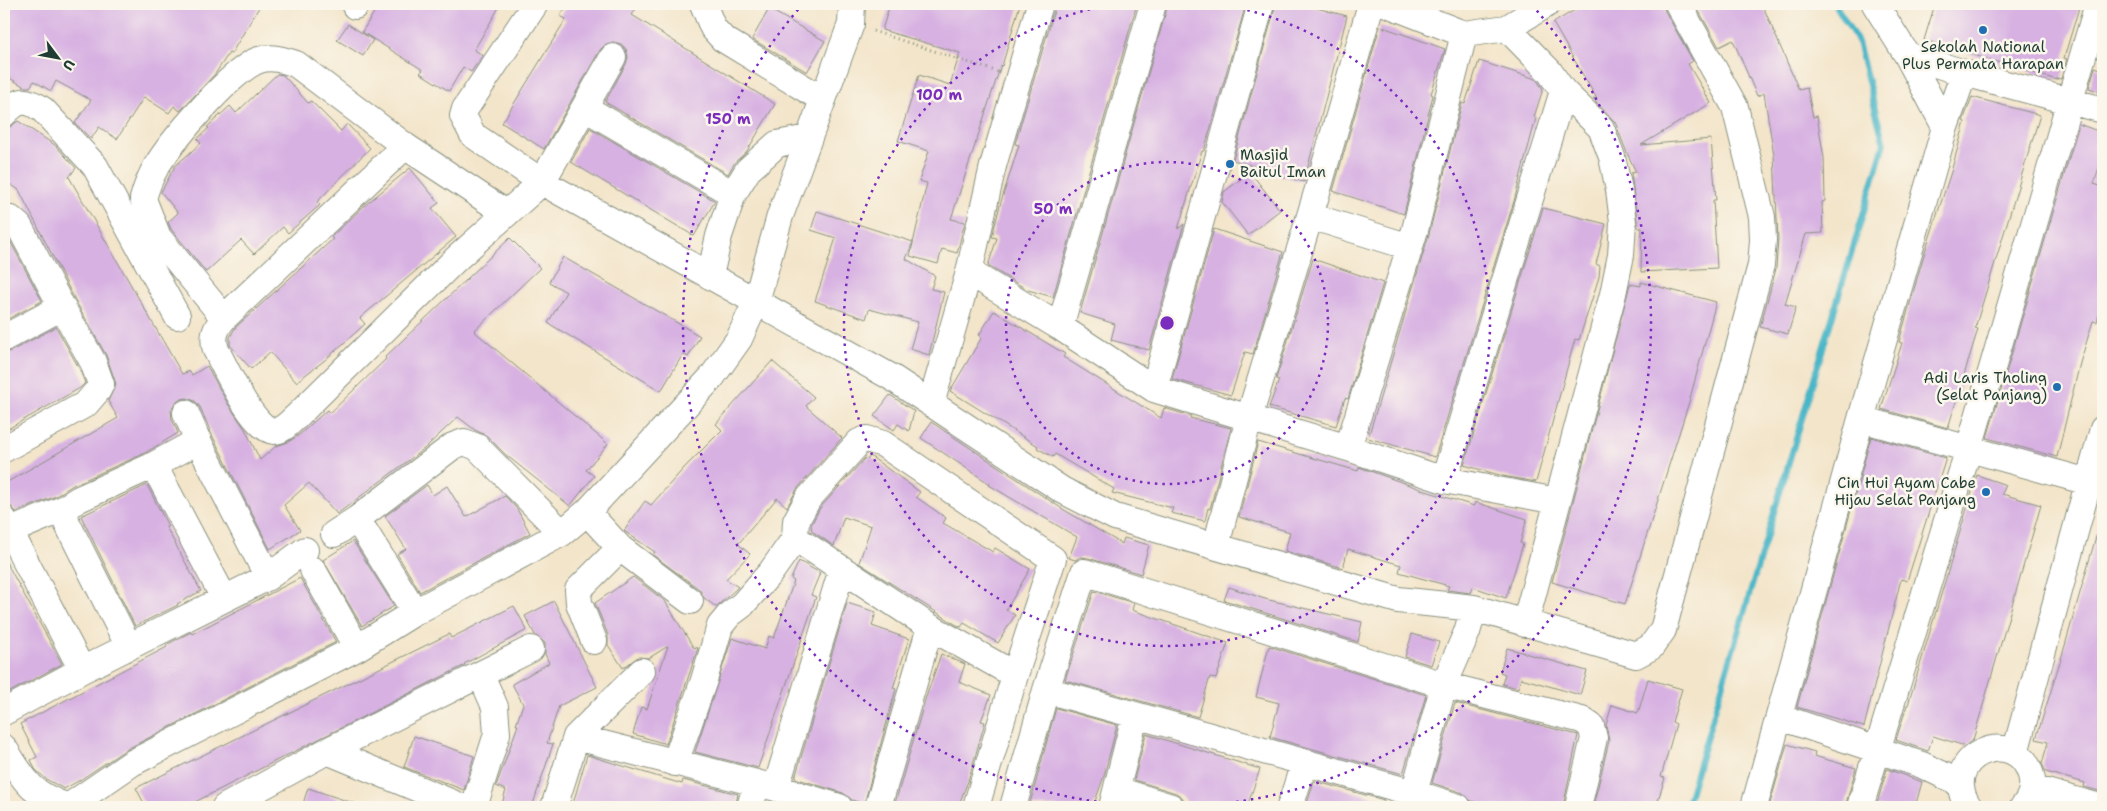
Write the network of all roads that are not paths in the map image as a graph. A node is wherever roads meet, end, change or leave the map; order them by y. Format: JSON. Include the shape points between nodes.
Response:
{"nodes":[{"id":1,"x":535,"y":4,"type":"edge"},
{"id":2,"x":702,"y":4,"type":"edge"},
{"id":3,"x":1040,"y":4,"type":"edge"},
{"id":4,"x":1153,"y":4,"type":"edge"},
{"id":5,"x":1261,"y":4,"type":"edge"},
{"id":6,"x":1371,"y":4,"type":"edge"},
{"id":7,"x":1387,"y":4,"type":"edge"},
{"id":8,"x":1548,"y":4,"type":"edge"},
{"id":9,"x":1678,"y":4,"type":"edge"},
{"id":10,"x":1875,"y":4,"type":"edge"},
{"id":11,"x":2098,"y":4,"type":"edge"},
{"id":12,"x":852,"y":14,"type":"edge"},
{"id":13,"x":1507,"y":28,"type":"junction"},
{"id":14,"x":1464,"y":34,"type":"junction"},
{"id":15,"x":1907,"y":55,"type":"junction"},
{"id":16,"x":613,"y":57,"type":"dead end"},
{"id":17,"x":1964,"y":73,"type":"junction"},
{"id":18,"x":1563,"y":92,"type":"junction"},
{"id":19,"x":822,"y":99,"type":"junction"},
{"id":20,"x":2070,"y":102,"type":"junction"},
{"id":21,"x":584,"y":108,"type":"junction"},
{"id":22,"x":2103,"y":110,"type":"edge"},
{"id":23,"x":4,"y":114,"type":"edge"},
{"id":24,"x":1946,"y":127,"type":"junction"},
{"id":25,"x":808,"y":138,"type":"junction"},
{"id":26,"x":405,"y":146,"type":"junction"},
{"id":27,"x":542,"y":182,"type":"junction"},
{"id":28,"x":733,"y":194,"type":"junction"},
{"id":29,"x":506,"y":213,"type":"junction"},
{"id":30,"x":1310,"y":216,"type":"junction"},
{"id":31,"x":4,"y":219,"type":"edge"},
{"id":32,"x":1410,"y":247,"type":"junction"},
{"id":33,"x":969,"y":272,"type":"junction"},
{"id":34,"x":710,"y":276,"type":"junction"},
{"id":35,"x":756,"y":302,"type":"junction"},
{"id":36,"x":62,"y":308,"type":"junction"},
{"id":37,"x":176,"y":316,"type":"dead end"},
{"id":38,"x":224,"y":318,"type":"junction"},
{"id":39,"x":1060,"y":327,"type":"junction"},
{"id":40,"x":4,"y":338,"type":"edge"},
{"id":41,"x":1154,"y":388,"type":"junction"},
{"id":42,"x":931,"y":404,"type":"junction"},
{"id":43,"x":186,"y":413,"type":"dead end"},
{"id":44,"x":1249,"y":418,"type":"junction"},
{"id":45,"x":1861,"y":419,"type":"junction"},
{"id":46,"x":2103,"y":429,"type":"edge"},
{"id":47,"x":198,"y":441,"type":"junction"},
{"id":48,"x":1348,"y":448,"type":"junction"},
{"id":49,"x":1969,"y":448,"type":"junction"},
{"id":50,"x":4,"y":449,"type":"edge"},
{"id":51,"x":152,"y":466,"type":"junction"},
{"id":52,"x":1444,"y":480,"type":"junction"},
{"id":53,"x":2096,"y":484,"type":"edge"},
{"id":54,"x":1557,"y":501,"type":"junction"},
{"id":55,"x":63,"y":509,"type":"junction"},
{"id":56,"x":587,"y":512,"type":"junction"},
{"id":57,"x":357,"y":519,"type":"junction"},
{"id":58,"x":7,"y":525,"type":"edge"},
{"id":59,"x":562,"y":533,"type":"junction"},
{"id":60,"x":334,"y":534,"type":"dead end"},
{"id":61,"x":794,"y":538,"type":"junction"},
{"id":62,"x":1216,"y":546,"type":"junction"},
{"id":63,"x":620,"y":548,"type":"junction"},
{"id":64,"x":842,"y":569,"type":"junction"},
{"id":65,"x":268,"y":577,"type":"junction"},
{"id":66,"x":224,"y":598,"type":"junction"},
{"id":67,"x":690,"y":601,"type":"dead end"},
{"id":68,"x":1474,"y":608,"type":"junction"},
{"id":69,"x":415,"y":612,"type":"junction"},
{"id":70,"x":1525,"y":624,"type":"junction"},
{"id":71,"x":930,"y":627,"type":"junction"},
{"id":72,"x":594,"y":641,"type":"dead end"},
{"id":73,"x":129,"y":647,"type":"junction"},
{"id":74,"x":357,"y":648,"type":"junction"},
{"id":75,"x":531,"y":649,"type":"dead end"},
{"id":76,"x":82,"y":670,"type":"junction"},
{"id":77,"x":642,"y":671,"type":"dead end"},
{"id":78,"x":481,"y":675,"type":"junction"},
{"id":79,"x":1015,"y":675,"type":"junction"},
{"id":80,"x":1444,"y":685,"type":"junction"},
{"id":81,"x":1046,"y":690,"type":"junction"},
{"id":82,"x":4,"y":712,"type":"edge"},
{"id":83,"x":1135,"y":716,"type":"junction"},
{"id":84,"x":1780,"y":717,"type":"junction"},
{"id":85,"x":576,"y":737,"type":"junction"},
{"id":86,"x":4,"y":748,"type":"edge"},
{"id":87,"x":1877,"y":750,"type":"junction"},
{"id":88,"x":327,"y":751,"type":"junction"},
{"id":89,"x":2015,"y":753,"type":"junction"},
{"id":90,"x":675,"y":762,"type":"junction"},
{"id":91,"x":1304,"y":764,"type":"junction"},
{"id":92,"x":761,"y":793,"type":"edge"},
{"id":93,"x":1965,"y":795,"type":"edge"},
{"id":94,"x":2028,"y":798,"type":"edge"},
{"id":95,"x":1115,"y":799,"type":"edge"},
{"id":96,"x":1412,"y":800,"type":"edge"},
{"id":97,"x":68,"y":807,"type":"edge"},
{"id":98,"x":225,"y":807,"type":"edge"},
{"id":99,"x":462,"y":807,"type":"edge"},
{"id":100,"x":474,"y":807,"type":"edge"},
{"id":101,"x":554,"y":807,"type":"edge"},
{"id":102,"x":840,"y":807,"type":"edge"},
{"id":103,"x":878,"y":807,"type":"edge"},
{"id":104,"x":976,"y":807,"type":"edge"},
{"id":105,"x":1013,"y":807,"type":"edge"},
{"id":106,"x":1171,"y":807,"type":"edge"},
{"id":107,"x":1290,"y":807,"type":"edge"},
{"id":108,"x":1458,"y":807,"type":"edge"},
{"id":109,"x":1578,"y":807,"type":"edge"},
{"id":110,"x":1754,"y":807,"type":"edge"},
{"id":111,"x":1860,"y":807,"type":"edge"},
{"id":112,"x":2100,"y":807,"type":"edge"}],
"edges":[{"from":1,"to":27,"type":"street","via":[[463,116],[473,135]]},
{"from":2,"to":19,"type":"street","via":[[713,28],[723,39]]},
{"from":3,"to":33,"type":"street","via":[[993,166]]},
{"from":4,"to":39,"type":"street"},
{"from":5,"to":41,"type":"street"},
{"from":6,"to":30,"type":"street"},
{"from":7,"to":14,"type":"street"},
{"from":8,"to":13,"type":"street"},
{"from":9,"to":70,"type":"street","via":[[1735,107],[1762,217],[1761,265],[1658,640],[1636,656]]},
{"from":10,"to":15,"type":"street"},
{"from":11,"to":20,"type":"street"},
{"from":12,"to":19,"type":"street"},
{"from":13,"to":14,"type":"street"},
{"from":13,"to":18,"type":"street","via":[[1549,71]]},
{"from":14,"to":32,"type":"street"},
{"from":15,"to":17,"type":"street"},
{"from":15,"to":24,"type":"street"},
{"from":16,"to":21,"type":"street"},
{"from":17,"to":20,"type":"street"},
{"from":17,"to":24,"type":"street"},
{"from":18,"to":52,"type":"street"},
{"from":18,"to":54,"type":"street","via":[[1601,128],[1612,157],[1623,222],[1613,294]]},
{"from":19,"to":25,"type":"street"},
{"from":20,"to":22,"type":"street"},
{"from":20,"to":49,"type":"street"},
{"from":21,"to":27,"type":"street"},
{"from":21,"to":28,"type":"street"},
{"from":23,"to":37,"type":"street","via":[[14,104],[33,103],[95,166]]},
{"from":24,"to":45,"type":"street"},
{"from":25,"to":28,"type":"street","via":[[777,144],[748,170]]},
{"from":25,"to":35,"type":"street","via":[[780,216]]},
{"from":26,"to":29,"type":"street"},
{"from":26,"to":38,"type":"street"},
{"from":26,"to":38,"type":"street","via":[[296,64],[278,58],[258,60],[232,78],[156,166],[143,199],[158,237]]},
{"from":27,"to":29,"type":"street"},
{"from":27,"to":34,"type":"street"},
{"from":28,"to":34,"type":"street"},
{"from":29,"to":38,"type":"street","via":[[280,430],[270,430],[259,423],[216,350],[214,333]]},
{"from":30,"to":32,"type":"street"},
{"from":30,"to":44,"type":"street"},
{"from":31,"to":36,"type":"street","via":[[11,219],[19,226]]},
{"from":32,"to":48,"type":"street"},
{"from":33,"to":39,"type":"street"},
{"from":33,"to":42,"type":"street"},
{"from":34,"to":35,"type":"street"},
{"from":35,"to":42,"type":"street","via":[[891,377]]},
{"from":35,"to":56,"type":"street","via":[[728,357]]},
{"from":36,"to":40,"type":"street"},
{"from":36,"to":50,"type":"street","via":[[93,362],[101,384],[86,404]]},
{"from":39,"to":41,"type":"street"},
{"from":41,"to":44,"type":"street"},
{"from":42,"to":62,"type":"street","via":[[1062,490],[1091,505],[1115,516]]},
{"from":43,"to":47,"type":"street"},
{"from":44,"to":48,"type":"street"},
{"from":44,"to":62,"type":"street"},
{"from":45,"to":49,"type":"street"},
{"from":45,"to":84,"type":"street"},
{"from":46,"to":53,"type":"street"},
{"from":47,"to":51,"type":"street"},
{"from":47,"to":65,"type":"street"},
{"from":48,"to":52,"type":"street"},
{"from":49,"to":53,"type":"street"},
{"from":49,"to":87,"type":"street"},
{"from":51,"to":55,"type":"street"},
{"from":51,"to":66,"type":"street"},
{"from":52,"to":54,"type":"street"},
{"from":53,"to":89,"type":"street"},
{"from":54,"to":70,"type":"street"},
{"from":55,"to":58,"type":"street"},
{"from":55,"to":73,"type":"street","via":[[71,534]]},
{"from":56,"to":59,"type":"street"},
{"from":56,"to":63,"type":"street"},
{"from":57,"to":59,"type":"street","via":[[453,446],[464,442],[477,447]]},
{"from":57,"to":60,"type":"street"},
{"from":57,"to":69,"type":"street"},
{"from":58,"to":76,"type":"street"},
{"from":59,"to":69,"type":"street"},
{"from":61,"to":64,"type":"street"},
{"from":61,"to":79,"type":"street","via":[[796,521],[808,499],[859,442],[867,439],[883,444],[1053,559]]},
{"from":61,"to":90,"type":"street","via":[[771,572],[720,626]]},
{"from":62,"to":68,"type":"street","via":[[1398,600]]},
{"from":63,"to":67,"type":"street"},
{"from":63,"to":72,"type":"street","via":[[578,590],[579,603]]},
{"from":64,"to":71,"type":"street"},
{"from":64,"to":92,"type":"street"},
{"from":65,"to":66,"type":"street"},
{"from":65,"to":74,"type":"street","via":[[309,560]]},
{"from":66,"to":73,"type":"street"},
{"from":68,"to":70,"type":"street"},
{"from":68,"to":80,"type":"street"},
{"from":69,"to":74,"type":"street"},
{"from":71,"to":79,"type":"street"},
{"from":71,"to":103,"type":"street"},
{"from":73,"to":76,"type":"street"},
{"from":74,"to":97,"type":"street","via":[[132,762]]},
{"from":75,"to":78,"type":"street"},
{"from":76,"to":82,"type":"street"},
{"from":77,"to":85,"type":"street"},
{"from":78,"to":88,"type":"street"},
{"from":78,"to":100,"type":"street","via":[[495,707],[497,734]]},
{"from":79,"to":104,"type":"street"},
{"from":80,"to":81,"type":"street","via":[[1084,572]]},
{"from":80,"to":96,"type":"street"},
{"from":80,"to":109,"type":"street","via":[[1588,723],[1594,738]]},
{"from":81,"to":83,"type":"street"},
{"from":81,"to":105,"type":"street"},
{"from":83,"to":91,"type":"street"},
{"from":83,"to":95,"type":"street"},
{"from":84,"to":87,"type":"street"},
{"from":84,"to":110,"type":"street"},
{"from":85,"to":90,"type":"street"},
{"from":85,"to":101,"type":"street"},
{"from":86,"to":97,"type":"street","via":[[33,790]]},
{"from":87,"to":93,"type":"street","via":[[1922,765]]},
{"from":87,"to":111,"type":"street"},
{"from":88,"to":98,"type":"street"},
{"from":88,"to":99,"type":"street"},
{"from":89,"to":93,"type":"street","via":[[1999,748],[1983,750],[1969,760],[1965,767]]},
{"from":89,"to":94,"type":"street","via":[[2027,764],[2032,780]]},
{"from":90,"to":92,"type":"street"},
{"from":91,"to":96,"type":"street"},
{"from":91,"to":107,"type":"street"},
{"from":92,"to":102,"type":"street"},
{"from":94,"to":112,"type":"street"},
{"from":95,"to":106,"type":"street"},
{"from":96,"to":108,"type":"street"}]}
